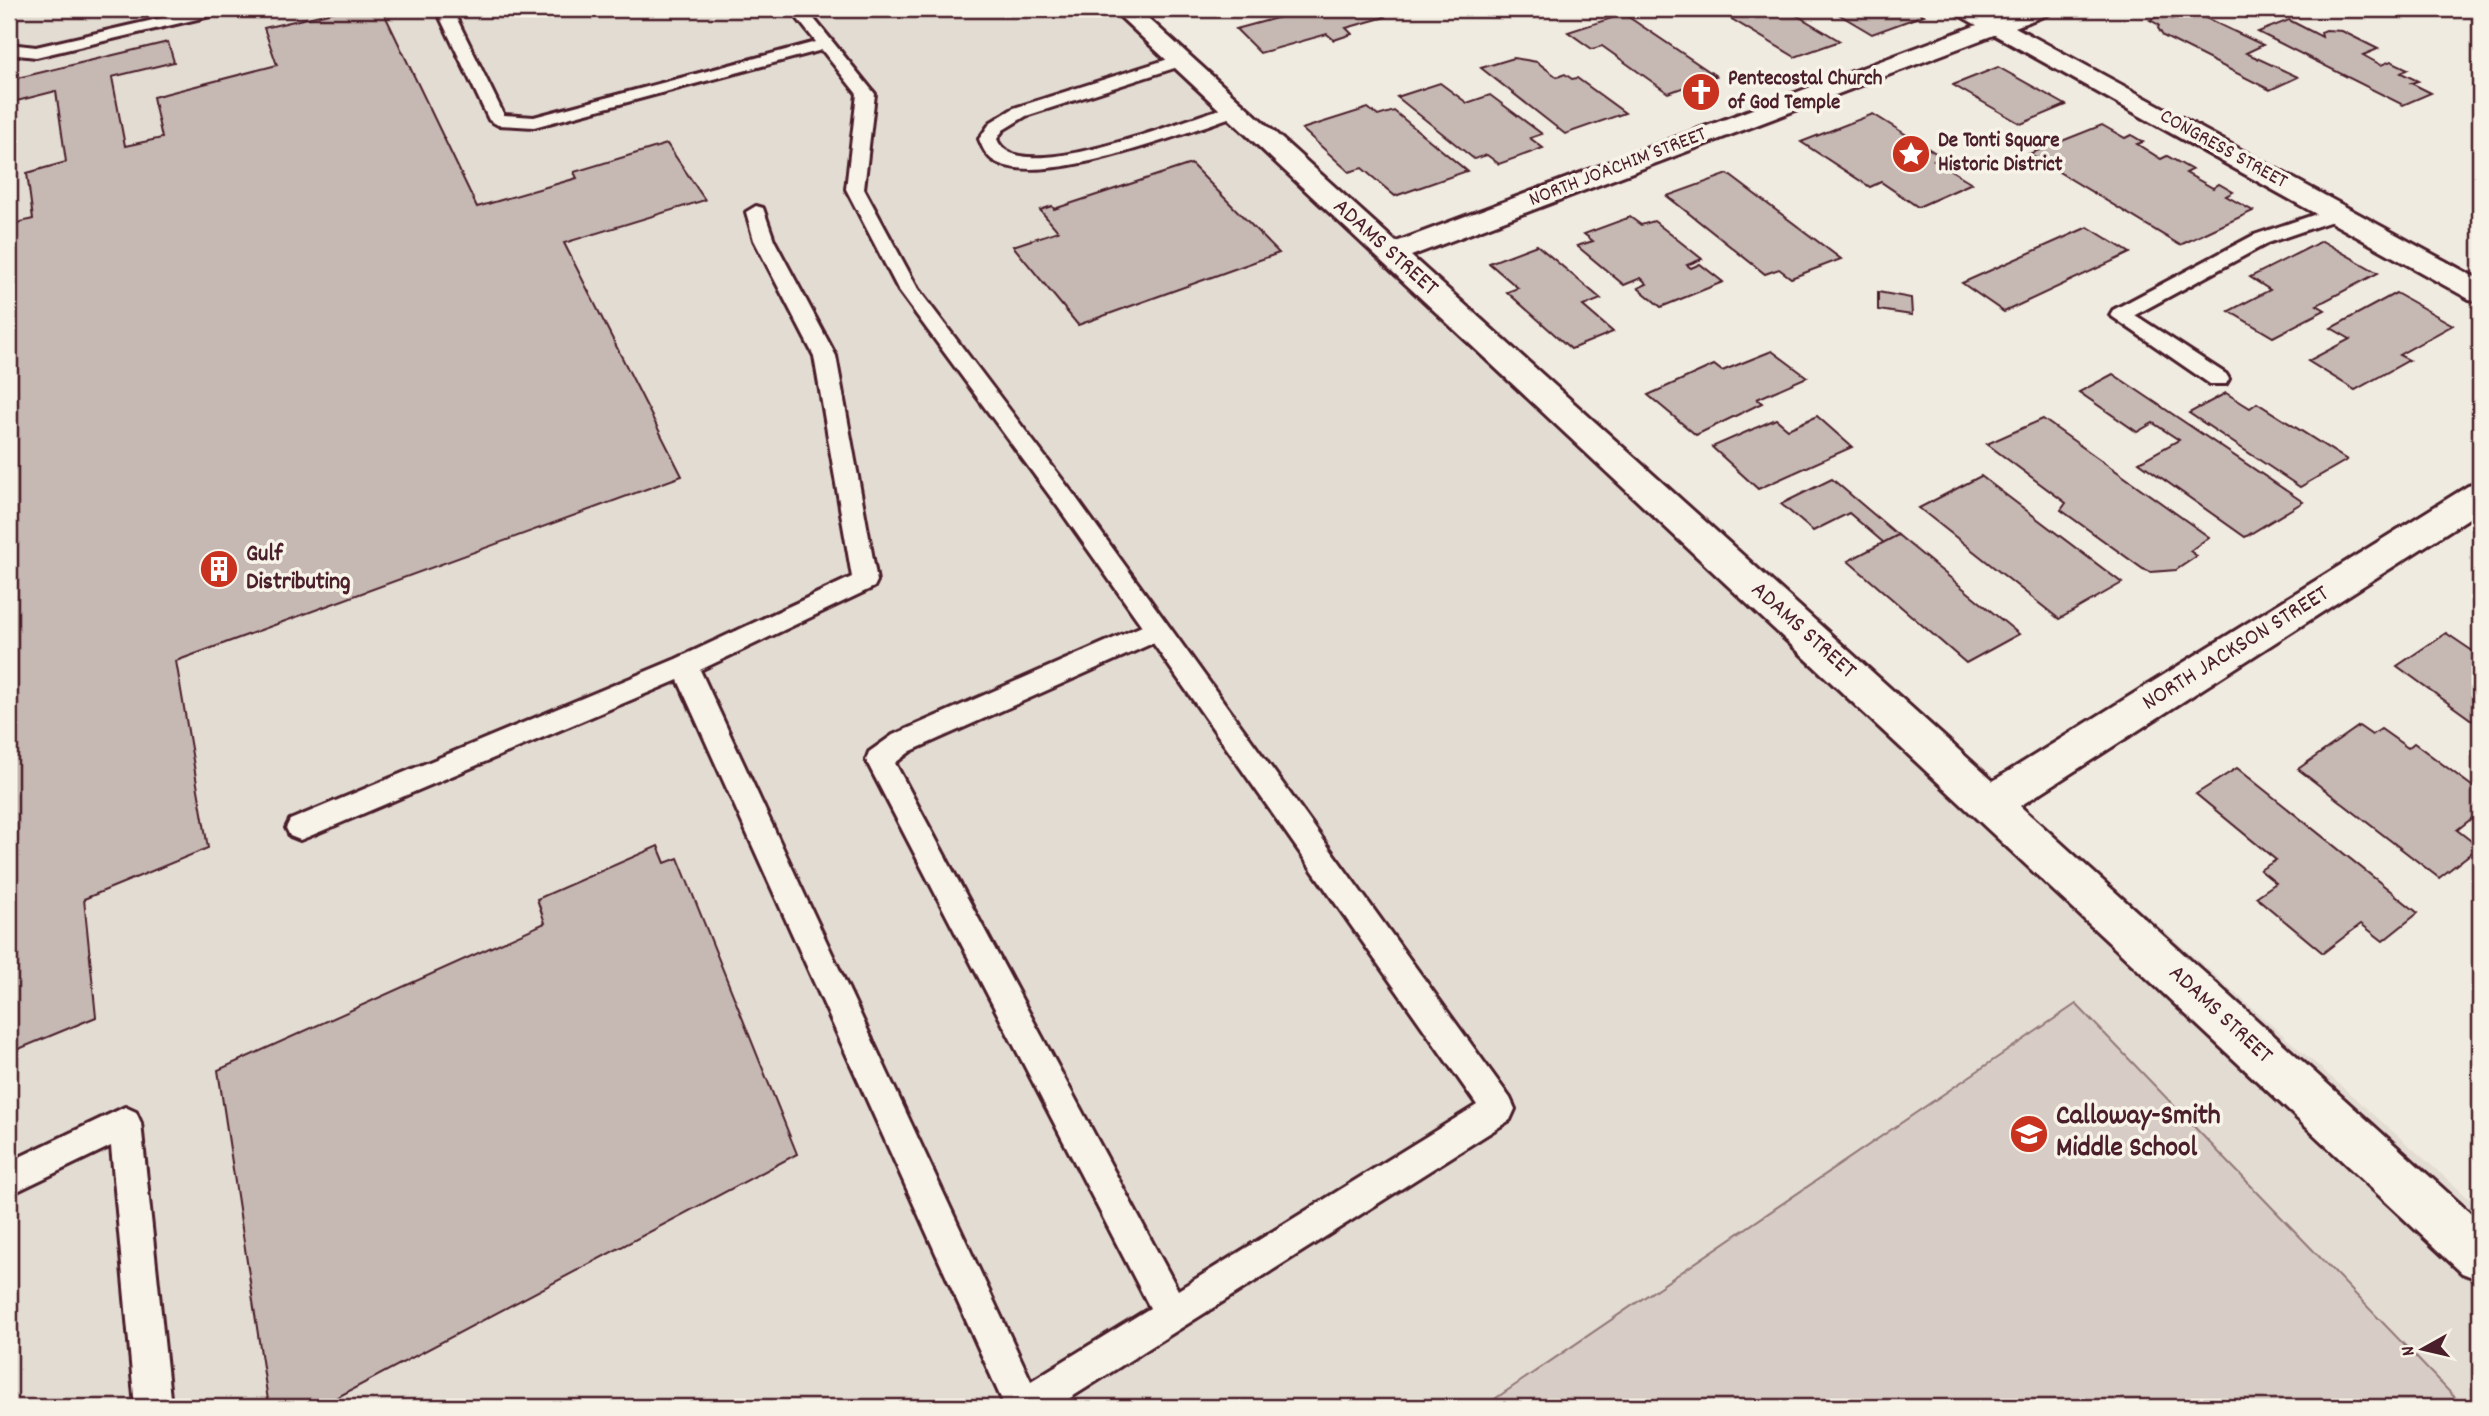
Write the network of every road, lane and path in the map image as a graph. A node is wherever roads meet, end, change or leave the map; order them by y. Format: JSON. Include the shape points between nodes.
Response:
{"nodes":[{"id":1,"x":221,"y":9,"type":"edge"},
{"id":2,"x":444,"y":9,"type":"edge"},
{"id":3,"x":799,"y":9,"type":"edge"},
{"id":4,"x":1124,"y":9,"type":"edge"},
{"id":5,"x":1965,"y":9,"type":"edge"},
{"id":6,"x":2041,"y":9,"type":"edge"},
{"id":7,"x":1996,"y":26,"type":"junction"},
{"id":8,"x":827,"y":44,"type":"junction"},
{"id":9,"x":9,"y":49,"type":"edge"},
{"id":10,"x":1181,"y":60,"type":"junction"},
{"id":11,"x":1234,"y":110,"type":"junction"},
{"id":12,"x":756,"y":212,"type":"dead end"},
{"id":13,"x":2337,"y":214,"type":"junction"},
{"id":14,"x":1390,"y":254,"type":"junction"},
{"id":15,"x":2480,"y":292,"type":"edge"},
{"id":16,"x":2218,"y":379,"type":"dead end"},
{"id":17,"x":2480,"y":495,"type":"edge"},
{"id":18,"x":1158,"y":630,"type":"junction"},
{"id":19,"x":684,"y":666,"type":"junction"},
{"id":20,"x":902,"y":743,"type":"joint"},
{"id":21,"x":1991,"y":803,"type":"junction"},
{"id":22,"x":300,"y":828,"type":"dead end"},
{"id":23,"x":9,"y":1179,"type":"edge"},
{"id":24,"x":2480,"y":1255,"type":"edge"},
{"id":25,"x":1172,"y":1314,"type":"junction"},
{"id":26,"x":153,"y":1407,"type":"edge"},
{"id":27,"x":1023,"y":1407,"type":"edge"}],
"edges":[{"from":1,"to":9,"type":"lane","via":[[36,52]]},
{"from":2,"to":8,"type":"lane","via":[[498,120],[534,122]]},
{"from":3,"to":8,"type":"lane"},
{"from":4,"to":10,"type":"street","name":"ADAMS STREET"},
{"from":5,"to":7,"type":"street","name":"CONGRESS STREET"},
{"from":6,"to":7,"type":"street","name":"NORTH JOACHIM STREET"},
{"from":7,"to":13,"type":"street","name":"CONGRESS STREET"},
{"from":7,"to":14,"type":"street","name":"NORTH JOACHIM STREET"},
{"from":8,"to":18,"type":"lane","via":[[866,94],[855,189],[909,291]]},
{"from":10,"to":11,"type":"street","name":"ADAMS STREET"},
{"from":10,"to":11,"type":"lane","via":[[1020,112],[997,126],[988,139],[991,148],[1004,159],[1037,164],[1081,159]]},
{"from":11,"to":14,"type":"street","name":"ADAMS STREET"},
{"from":12,"to":19,"type":"lane","via":[[764,240],[825,356],[865,581]]},
{"from":13,"to":15,"type":"street","name":"CONGRESS STREET"},
{"from":13,"to":16,"type":"lane","via":[[2261,239],[2120,315]]},
{"from":14,"to":21,"type":"street","name":"ADAMS STREET"},
{"from":17,"to":21,"type":"street","name":"NORTH JACKSON STREET"},
{"from":18,"to":20,"type":"lane"},
{"from":18,"to":25,"type":"lane","via":[[1499,1109]]},
{"from":19,"to":22,"type":"lane"},
{"from":19,"to":27,"type":"lane"},
{"from":20,"to":25,"type":"lane","via":[[879,760]]},
{"from":21,"to":24,"type":"street","name":"ADAMS STREET"},
{"from":23,"to":26,"type":"lane","via":[[125,1123]]},
{"from":25,"to":27,"type":"lane"}]}
